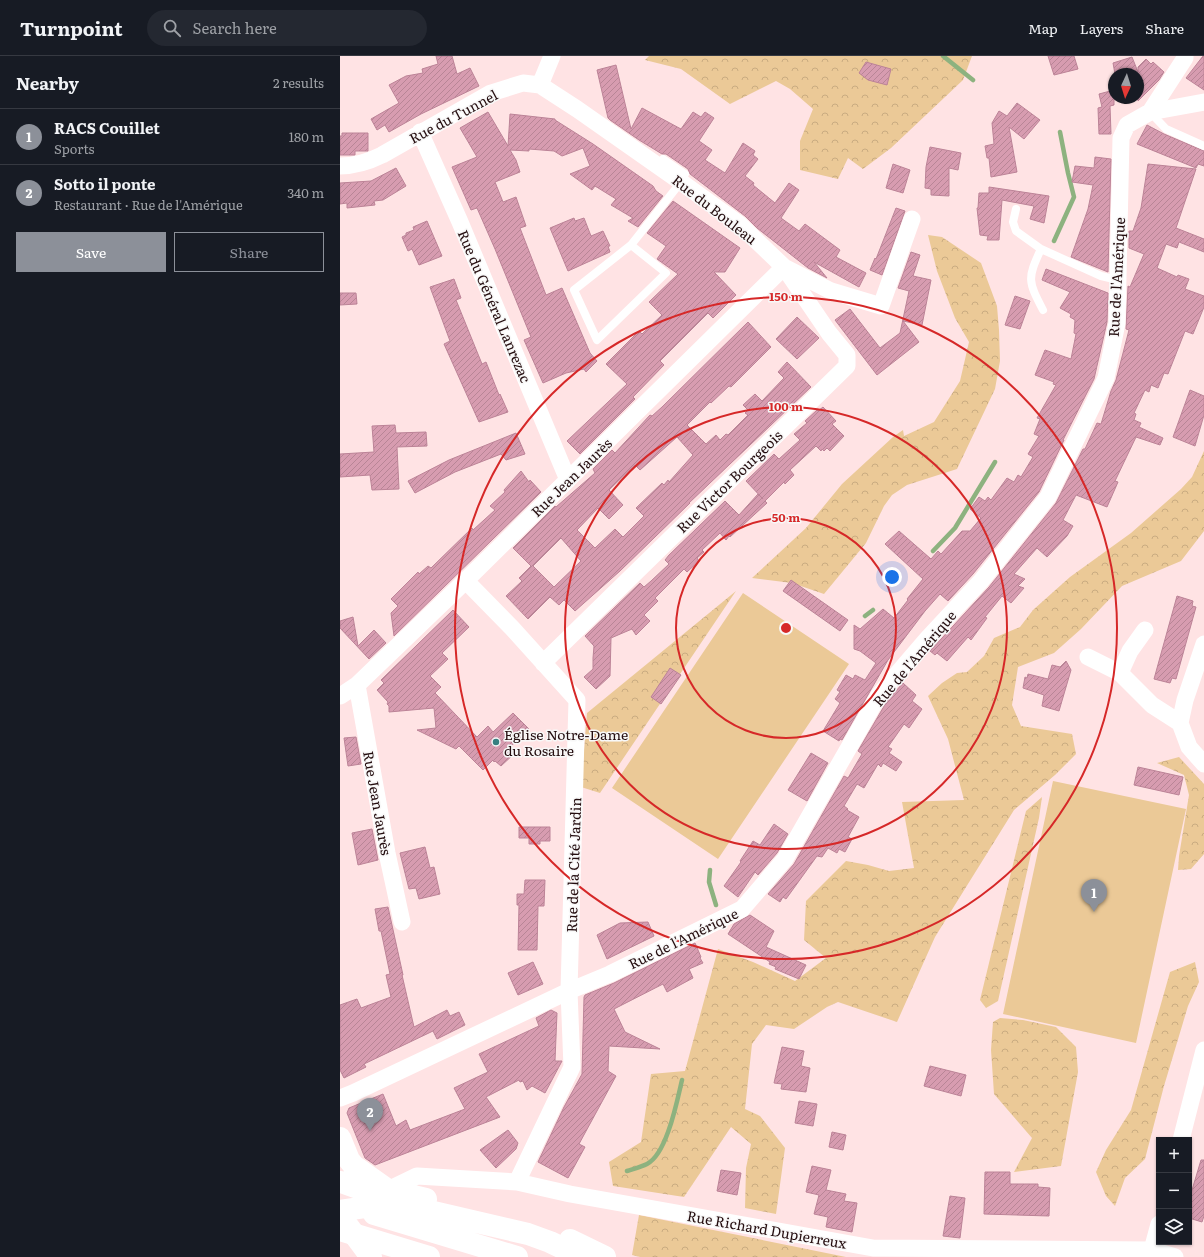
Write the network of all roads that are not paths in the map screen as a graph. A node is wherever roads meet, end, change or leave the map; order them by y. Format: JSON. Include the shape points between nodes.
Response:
{"nodes":[{"id":1,"x":552,"y":56,"type":"edge"},
{"id":2,"x":1185,"y":56,"type":"edge"},
{"id":3,"x":540,"y":85,"type":"junction"},
{"id":4,"x":1204,"y":102,"type":"edge"},
{"id":5,"x":1150,"y":112,"type":"junction"},
{"id":6,"x":420,"y":132,"type":"junction"},
{"id":7,"x":1204,"y":146,"type":"edge"},
{"id":8,"x":340,"y":166,"type":"edge"},
{"id":9,"x":681,"y":182,"type":"junction"},
{"id":10,"x":1016,"y":209,"type":"dead end"},
{"id":11,"x":912,"y":219,"type":"dead end"},
{"id":12,"x":631,"y":244,"type":"junction"},
{"id":13,"x":1041,"y":249,"type":"junction"},
{"id":14,"x":784,"y":267,"type":"junction"},
{"id":15,"x":1118,"y":280,"type":"junction"},
{"id":16,"x":1043,"y":310,"type":"dead end"},
{"id":17,"x":568,"y":480,"type":"junction"},
{"id":18,"x":465,"y":580,"type":"junction"},
{"id":19,"x":1145,"y":630,"type":"dead end"},
{"id":20,"x":1204,"y":644,"type":"edge"},
{"id":21,"x":1088,"y":657,"type":"dead end"},
{"id":22,"x":543,"y":663,"type":"junction"},
{"id":23,"x":1120,"y":672,"type":"junction"},
{"id":24,"x":357,"y":685,"type":"junction"},
{"id":25,"x":340,"y":696,"type":"edge"},
{"id":26,"x":1180,"y":724,"type":"junction"},
{"id":27,"x":1204,"y":764,"type":"edge"},
{"id":28,"x":402,"y":922,"type":"dead end"},
{"id":29,"x":569,"y":991,"type":"junction"},
{"id":30,"x":1204,"y":1050,"type":"edge"},
{"id":31,"x":340,"y":1098,"type":"edge"},
{"id":32,"x":1182,"y":1137,"type":"edge"},
{"id":33,"x":342,"y":1150,"type":"edge"},
{"id":34,"x":340,"y":1181,"type":"edge"},
{"id":35,"x":517,"y":1182,"type":"junction"},
{"id":36,"x":388,"y":1190,"type":"junction"},
{"id":37,"x":340,"y":1205,"type":"edge"},
{"id":38,"x":412,"y":1207,"type":"junction"},
{"id":39,"x":340,"y":1211,"type":"edge"},
{"id":40,"x":340,"y":1217,"type":"edge"},
{"id":41,"x":340,"y":1230,"type":"edge"},
{"id":42,"x":1156,"y":1235,"type":"edge"},
{"id":43,"x":1152,"y":1250,"type":"junction"},
{"id":44,"x":371,"y":1257,"type":"edge"},
{"id":45,"x":398,"y":1257,"type":"edge"},
{"id":46,"x":428,"y":1257,"type":"edge"},
{"id":47,"x":517,"y":1257,"type":"edge"},
{"id":48,"x":581,"y":1257,"type":"edge"},
{"id":49,"x":605,"y":1257,"type":"edge"},
{"id":50,"x":1175,"y":1257,"type":"edge"}],
"edges":[{"from":1,"to":3,"type":"street"},
{"from":2,"to":5,"type":"street"},
{"from":3,"to":6,"type":"street","name":"Rue du Tunnel","via":[[523,83],[492,93]]},
{"from":3,"to":9,"type":"street","name":"Rue du Bouleau"},
{"from":4,"to":5,"type":"street","name":"Rue de l'Amérique"},
{"from":5,"to":7,"type":"lane","via":[[1166,129]]},
{"from":5,"to":15,"type":"street","name":"Rue de l'Amérique","via":[[1127,125],[1121,138]]},
{"from":6,"to":8,"type":"street","name":"Rue du Tunnel","via":[[366,162]]},
{"from":6,"to":17,"type":"street","name":"Rue du Général Lanrezac"},
{"from":9,"to":12,"type":"lane"},
{"from":9,"to":14,"type":"street","name":"Rue du Bouleau","via":[[739,224]]},
{"from":10,"to":13,"type":"lane","via":[[1013,222],[1016,231]]},
{"from":11,"to":14,"type":"street","name":"Rue du Bouleau","via":[[880,306],[831,291]]},
{"from":12,"to":12,"type":"lane","via":[[666,273],[597,340],[574,290]]},
{"from":13,"to":15,"type":"lane","via":[[1101,276]]},
{"from":13,"to":16,"type":"lane","via":[[1030,276],[1033,291]]},
{"from":14,"to":17,"type":"street","name":"Rue Jean Jaurès"},
{"from":14,"to":22,"type":"street","name":"Rue Victor Bourgeois","via":[[847,355],[847,366]]},
{"from":15,"to":29,"type":"street","name":"Rue de l'Amérique","via":[[1116,322],[1106,378],[1048,497],[981,581],[878,695],[785,859],[742,909],[610,974]]},
{"from":17,"to":18,"type":"street","name":"Rue Jean Jaurès"},
{"from":18,"to":22,"type":"street","name":"Rue de la Cité Jardin"},
{"from":18,"to":24,"type":"street","name":"Rue Jean Jaurès"},
{"from":19,"to":23,"type":"street","via":[[1130,651]]},
{"from":20,"to":26,"type":"street","via":[[1185,700]]},
{"from":21,"to":23,"type":"street"},
{"from":22,"to":29,"type":"street","name":"Rue de la Cité Jardin","via":[[577,700]]},
{"from":23,"to":26,"type":"street","via":[[1152,705]]},
{"from":24,"to":25,"type":"street","name":"Rue Jean Jaurès"},
{"from":24,"to":28,"type":"street","name":"Rue Jean Jaurès"},
{"from":26,"to":27,"type":"street","via":[[1189,747]]},
{"from":29,"to":31,"type":"street","name":"Rue de l'Amérique"},
{"from":29,"to":35,"type":"street","name":"Rue de la Cité Jardin","via":[[572,1067]]},
{"from":30,"to":32,"type":"street"},
{"from":33,"to":36,"type":"main road","via":[[354,1166]]},
{"from":34,"to":36,"type":"main road","via":[[361,1189]]},
{"from":34,"to":37,"type":"main road"},
{"from":35,"to":36,"type":"street","name":"Rue Richard Dupierreux","via":[[417,1176]]},
{"from":35,"to":43,"type":"street","name":"Rue Richard Dupierreux","via":[[570,1194],[873,1248]]},
{"from":36,"to":49,"type":"main road","via":[[549,1230]]},
{"from":37,"to":47,"type":"main road"},
{"from":38,"to":39,"type":"main road","via":[[366,1207]]},
{"from":38,"to":45,"type":"main road","via":[[399,1216],[396,1223],[394,1231]]},
{"from":38,"to":48,"type":"main road","via":[[528,1234]]},
{"from":40,"to":44,"type":"main road"},
{"from":41,"to":46,"type":"main road"},
{"from":42,"to":43,"type":"street"},
{"from":43,"to":50,"type":"street","name":"Rue Richard Dupierreux"}]}
